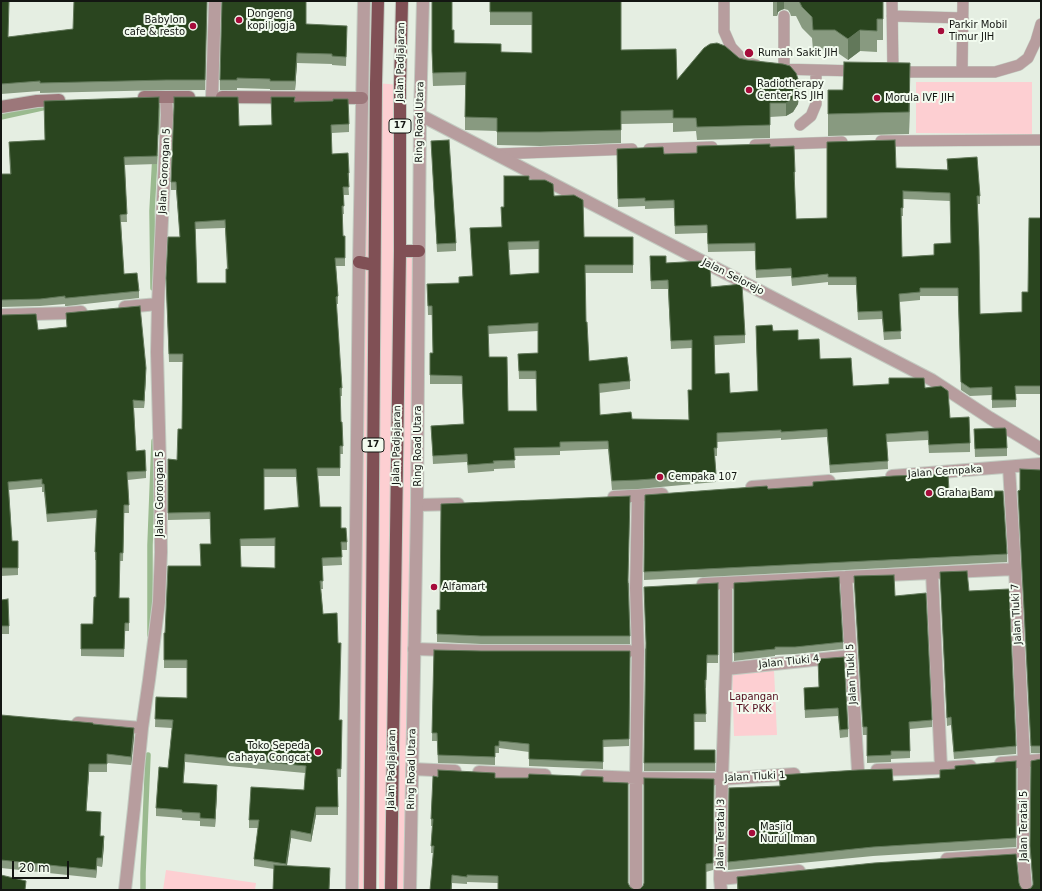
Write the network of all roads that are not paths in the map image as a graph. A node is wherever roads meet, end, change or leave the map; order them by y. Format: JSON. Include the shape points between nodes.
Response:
{"nodes":[{"id":1,"x":215,"y":1,"type":"edge"},
{"id":2,"x":364,"y":1,"type":"edge"},
{"id":3,"x":378,"y":1,"type":"edge"},
{"id":4,"x":402,"y":1,"type":"edge"},
{"id":5,"x":423,"y":1,"type":"edge"},
{"id":6,"x":724,"y":1,"type":"edge"},
{"id":7,"x":892,"y":1,"type":"edge"},
{"id":8,"x":963,"y":1,"type":"edge"},
{"id":9,"x":784,"y":16,"type":"dead end"},
{"id":10,"x":892,"y":16,"type":"junction"},
{"id":11,"x":963,"y":18,"type":"junction"},
{"id":12,"x":1041,"y":24,"type":"edge"},
{"id":13,"x":784,"y":70,"type":"junction"},
{"id":14,"x":816,"y":70,"type":"junction"},
{"id":15,"x":870,"y":72,"type":"edge"},
{"id":16,"x":962,"y":72,"type":"junction"},
{"id":17,"x":166,"y":97,"type":"junction"},
{"id":18,"x":212,"y":97,"type":"junction"},
{"id":19,"x":135,"y":98,"type":"edge"},
{"id":20,"x":362,"y":98,"type":"junction"},
{"id":21,"x":74,"y":100,"type":"edge"},
{"id":22,"x":1,"y":107,"type":"edge"},
{"id":23,"x":420,"y":115,"type":"junction"},
{"id":24,"x":800,"y":125,"type":"dead end"},
{"id":25,"x":1041,"y":140,"type":"edge"},
{"id":26,"x":872,"y":141,"type":"edge"},
{"id":27,"x":856,"y":142,"type":"edge"},
{"id":28,"x":720,"y":146,"type":"edge"},
{"id":29,"x":744,"y":146,"type":"edge"},
{"id":30,"x":497,"y":154,"type":"junction"},
{"id":31,"x":400,"y":251,"type":"junction"},
{"id":32,"x":418,"y":251,"type":"junction"},
{"id":33,"x":359,"y":262,"type":"junction"},
{"id":34,"x":374,"y":265,"type":"junction"},
{"id":35,"x":158,"y":304,"type":"junction"},
{"id":36,"x":112,"y":309,"type":"edge"},
{"id":37,"x":90,"y":311,"type":"edge"},
{"id":38,"x":1,"y":315,"type":"edge"},
{"id":39,"x":1041,"y":449,"type":"edge"},
{"id":40,"x":1041,"y":464,"type":"edge"},
{"id":41,"x":1009,"y":468,"type":"junction"},
{"id":42,"x":883,"y":477,"type":"edge"},
{"id":43,"x":843,"y":480,"type":"edge"},
{"id":44,"x":740,"y":488,"type":"edge"},
{"id":45,"x":677,"y":493,"type":"edge"},
{"id":46,"x":638,"y":496,"type":"junction"},
{"id":47,"x":606,"y":497,"type":"edge"},
{"id":48,"x":472,"y":503,"type":"edge"},
{"id":49,"x":417,"y":505,"type":"junction"},
{"id":50,"x":1015,"y":569,"type":"junction"},
{"id":51,"x":932,"y":573,"type":"junction"},
{"id":52,"x":846,"y":576,"type":"junction"},
{"id":53,"x":726,"y":583,"type":"junction"},
{"id":54,"x":689,"y":585,"type":"edge"},
{"id":55,"x":651,"y":587,"type":"edge"},
{"id":56,"x":636,"y":588,"type":"junction"},
{"id":57,"x":414,"y":649,"type":"junction"},
{"id":58,"x":638,"y":651,"type":"junction"},
{"id":59,"x":851,"y":656,"type":"junction"},
{"id":60,"x":726,"y":669,"type":"junction"},
{"id":61,"x":64,"y":721,"type":"edge"},
{"id":62,"x":142,"y":728,"type":"junction"},
{"id":63,"x":1041,"y":760,"type":"edge"},
{"id":64,"x":1024,"y":762,"type":"junction"},
{"id":65,"x":941,"y":768,"type":"junction"},
{"id":66,"x":412,"y":769,"type":"junction"},
{"id":67,"x":858,"y":771,"type":"junction"},
{"id":68,"x":843,"y":772,"type":"edge"},
{"id":69,"x":805,"y":774,"type":"edge"},
{"id":70,"x":556,"y":775,"type":"edge"},
{"id":71,"x":572,"y":776,"type":"edge"},
{"id":72,"x":636,"y":778,"type":"junction"},
{"id":73,"x":722,"y":779,"type":"junction"},
{"id":74,"x":1023,"y":854,"type":"junction"},
{"id":75,"x":936,"y":859,"type":"edge"},
{"id":76,"x":812,"y":870,"type":"edge"},
{"id":77,"x":720,"y":884,"type":"edge"},
{"id":78,"x":125,"y":890,"type":"edge"},
{"id":79,"x":352,"y":890,"type":"edge"},
{"id":80,"x":370,"y":890,"type":"edge"},
{"id":81,"x":391,"y":890,"type":"edge"},
{"id":82,"x":410,"y":890,"type":"edge"},
{"id":83,"x":636,"y":890,"type":"edge"},
{"id":84,"x":1026,"y":890,"type":"edge"}],
"edges":[{"from":1,"to":18,"type":"street"},
{"from":2,"to":20,"type":"street"},
{"from":3,"to":34,"type":"highway","number":"17"},
{"from":4,"to":31,"type":"highway","name":"Jalan Padjajaran","number":"17"},
{"from":5,"to":23,"type":"street","name":"Ring Road Utara"},
{"from":6,"to":13,"type":"lane","via":[[724,31],[731,48],[745,62]]},
{"from":7,"to":10,"type":"lane"},
{"from":8,"to":11,"type":"lane"},
{"from":9,"to":13,"type":"lane"},
{"from":10,"to":11,"type":"lane"},
{"from":10,"to":16,"type":"lane","via":[[889,72]]},
{"from":11,"to":16,"type":"lane"},
{"from":12,"to":16,"type":"lane","via":[[1028,58],[1019,65],[995,72]]},
{"from":13,"to":14,"type":"lane"},
{"from":14,"to":15,"type":"lane"},
{"from":14,"to":24,"type":"lane","via":[[816,104],[811,116]]},
{"from":17,"to":18,"type":"main road"},
{"from":17,"to":19,"type":"main road"},
{"from":17,"to":35,"type":"street","name":"Jalan Gorongan 5","via":[[168,115]]},
{"from":18,"to":20,"type":"main road"},
{"from":20,"to":33,"type":"street"},
{"from":21,"to":22,"type":"main road","via":[[37,101]]},
{"from":23,"to":30,"type":"street","name":"Jalan Selorejo"},
{"from":23,"to":32,"type":"street","name":"Ring Road Utara"},
{"from":25,"to":26,"type":"lane"},
{"from":27,"to":29,"type":"lane"},
{"from":28,"to":30,"type":"lane"},
{"from":30,"to":39,"type":"street","name":"Jalan Selorejo","via":[[932,380]]},
{"from":31,"to":32,"type":"highway"},
{"from":31,"to":81,"type":"highway","name":"Jalan Padjajaran","number":"17"},
{"from":32,"to":49,"type":"street","name":"Ring Road Utara"},
{"from":33,"to":34,"type":"highway"},
{"from":33,"to":79,"type":"street"},
{"from":34,"to":80,"type":"highway","number":"17"},
{"from":35,"to":36,"type":"street"},
{"from":35,"to":62,"type":"street","name":"Jalan Gorongan 5","via":[[159,602]]},
{"from":37,"to":38,"type":"street"},
{"from":40,"to":41,"type":"street","name":"Jalan Cempaka"},
{"from":41,"to":42,"type":"street","name":"Jalan Cempaka"},
{"from":41,"to":50,"type":"street","name":"Jalan Tluki 7"},
{"from":43,"to":44,"type":"street"},
{"from":45,"to":46,"type":"street"},
{"from":46,"to":47,"type":"street"},
{"from":46,"to":56,"type":"street"},
{"from":48,"to":49,"type":"street"},
{"from":49,"to":57,"type":"street","name":"Ring Road Utara"},
{"from":50,"to":51,"type":"street"},
{"from":50,"to":64,"type":"street","name":"Jalan Tluki 7"},
{"from":51,"to":52,"type":"street"},
{"from":51,"to":65,"type":"street"},
{"from":52,"to":53,"type":"street"},
{"from":52,"to":59,"type":"street","name":"Jalan Tluki 5"},
{"from":53,"to":54,"type":"street"},
{"from":53,"to":60,"type":"street","name":"Jalan Teratai 3"},
{"from":55,"to":56,"type":"street"},
{"from":56,"to":58,"type":"street"},
{"from":57,"to":58,"type":"street"},
{"from":57,"to":66,"type":"street","name":"Ring Road Utara"},
{"from":58,"to":72,"type":"street"},
{"from":59,"to":60,"type":"street","name":"Jalan Tluki 4"},
{"from":59,"to":67,"type":"street","name":"Jalan Tluki 5"},
{"from":60,"to":73,"type":"street","name":"Jalan Teratai 3"},
{"from":61,"to":62,"type":"street"},
{"from":62,"to":78,"type":"street","name":"Jalan Gorongan 5"},
{"from":63,"to":64,"type":"street"},
{"from":64,"to":65,"type":"street"},
{"from":64,"to":74,"type":"street","name":"Jalan Teratai 5"},
{"from":65,"to":67,"type":"street"},
{"from":66,"to":70,"type":"street"},
{"from":66,"to":82,"type":"street","name":"Ring Road Utara"},
{"from":67,"to":68,"type":"street"},
{"from":69,"to":73,"type":"street","name":"Jalan Tluki 1"},
{"from":71,"to":72,"type":"street","name":"Jalan Tluki 1"},
{"from":72,"to":73,"type":"street","name":"Jalan Tluki 1"},
{"from":72,"to":83,"type":"street"},
{"from":73,"to":77,"type":"street","name":"Jalan Teratai 3"},
{"from":74,"to":75,"type":"street"},
{"from":74,"to":84,"type":"street","name":"Jalan Teratai 5"},
{"from":76,"to":77,"type":"street"}]}
